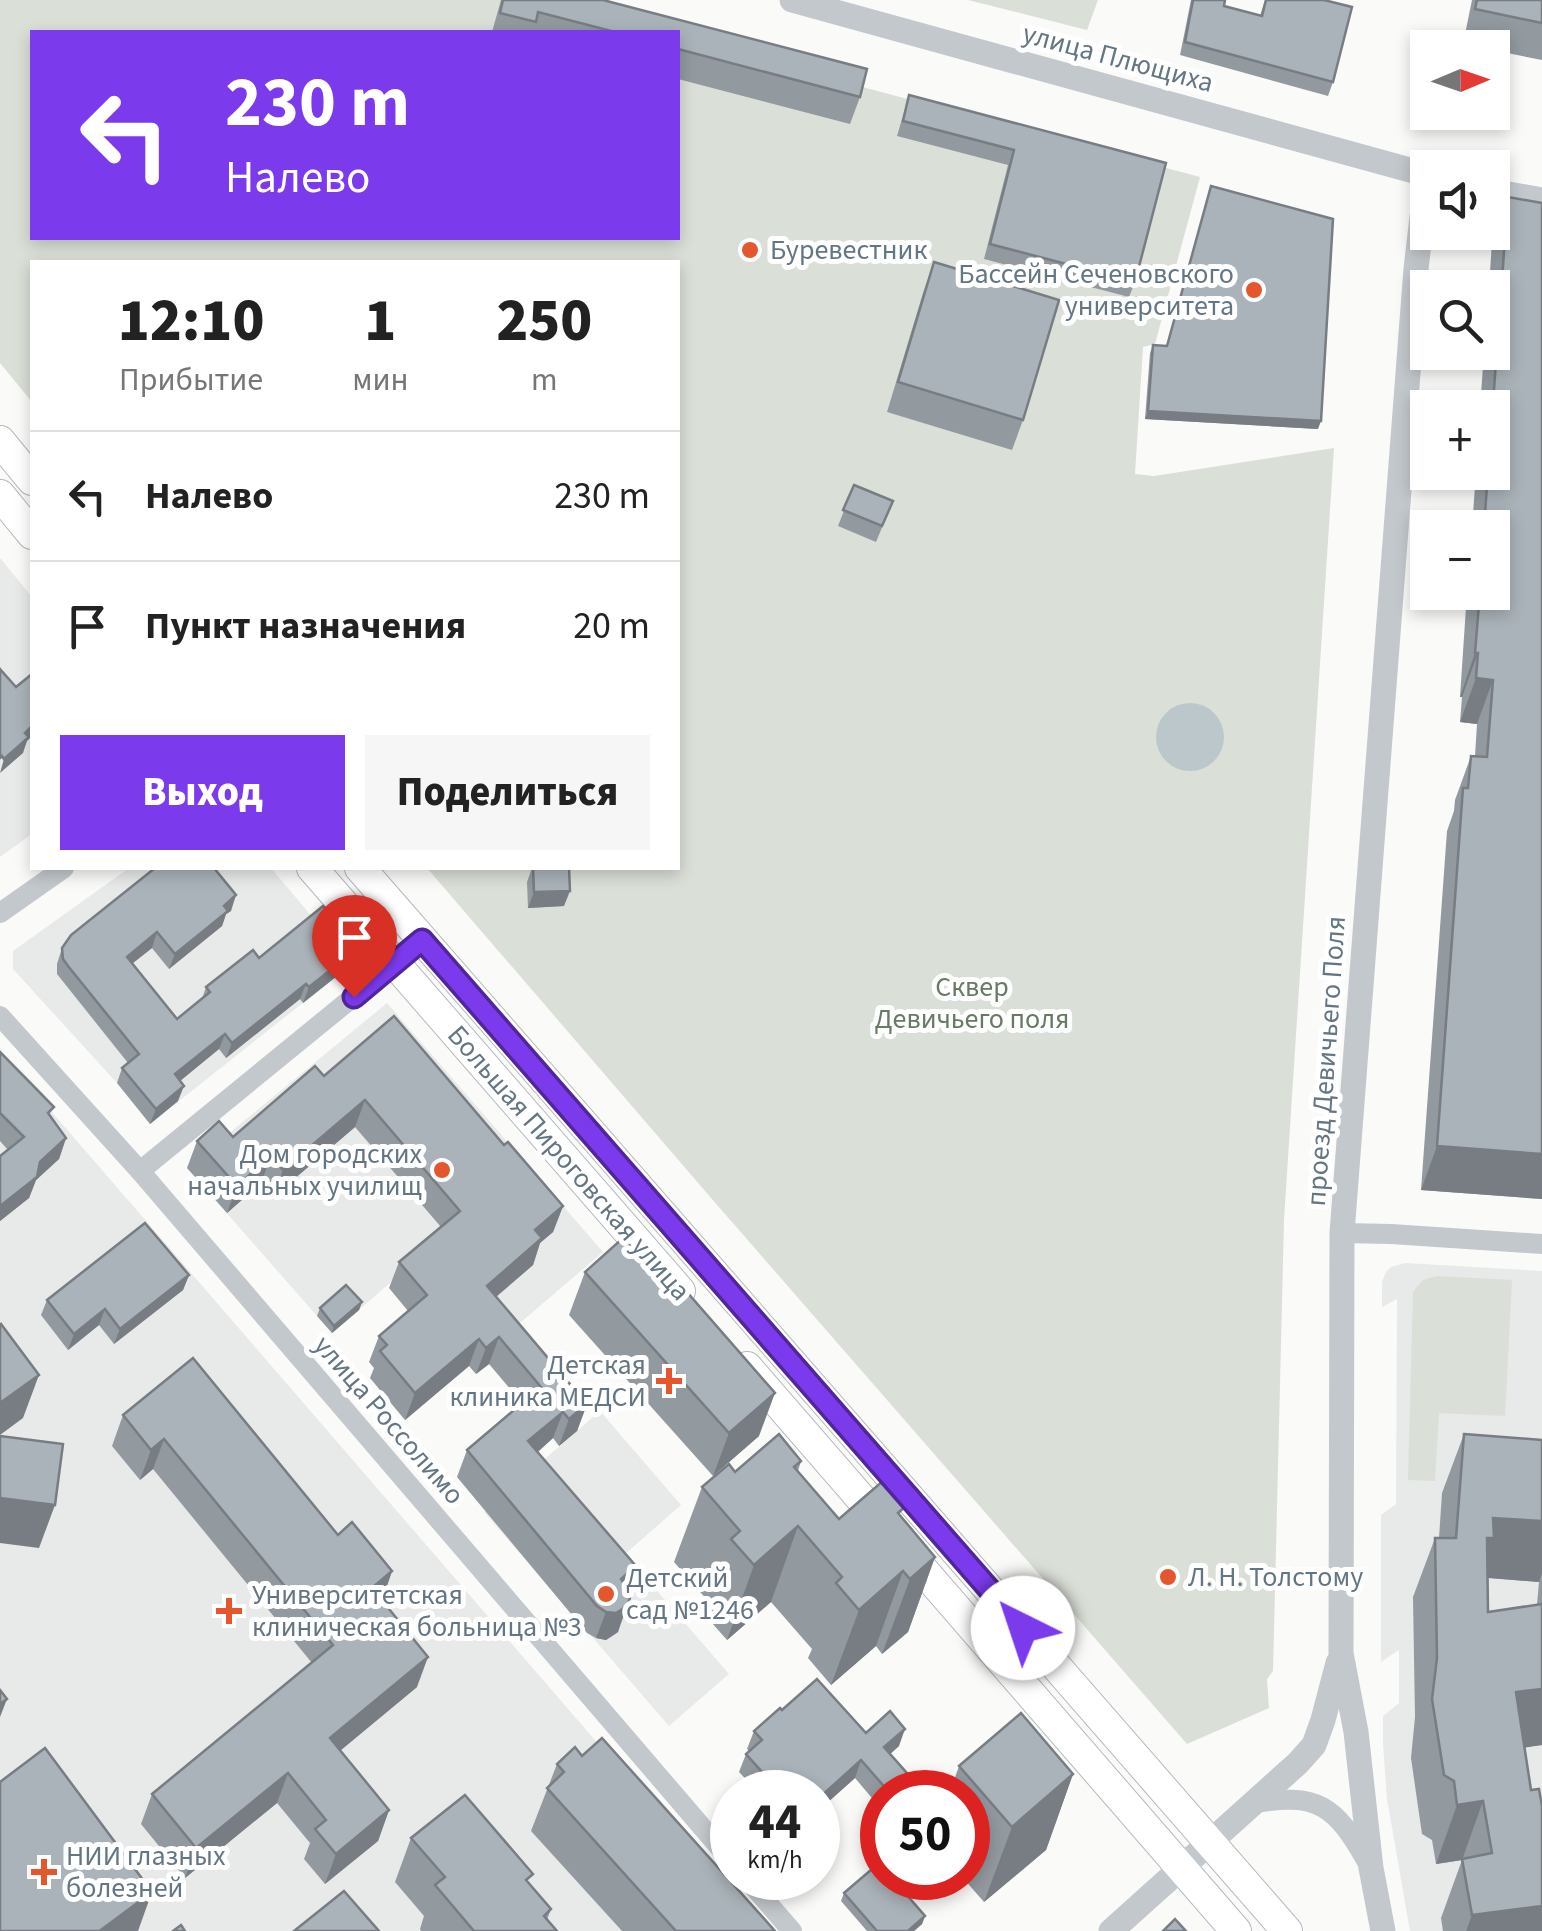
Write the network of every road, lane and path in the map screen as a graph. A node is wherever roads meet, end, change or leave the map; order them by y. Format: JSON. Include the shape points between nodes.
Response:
{"nodes":[{"id":1,"x":792,"y":0,"type":"edge"},
{"id":2,"x":1410,"y":170,"type":"edge"},
{"id":3,"x":1510,"y":194,"type":"edge"},
{"id":4,"x":1542,"y":200,"type":"edge"},
{"id":5,"x":1418,"y":250,"type":"edge"},
{"id":6,"x":0,"y":441,"type":"edge"},
{"id":7,"x":30,"y":478,"type":"edge"},
{"id":8,"x":0,"y":496,"type":"edge"},
{"id":9,"x":30,"y":532,"type":"edge"},
{"id":10,"x":61,"y":870,"type":"edge"},
{"id":11,"x":314,"y":870,"type":"edge"},
{"id":12,"x":362,"y":870,"type":"edge"},
{"id":13,"x":0,"y":913,"type":"edge"},
{"id":14,"x":422,"y":940,"type":"junction"},
{"id":15,"x":395,"y":963,"type":"junction"},
{"id":16,"x":0,"y":1016,"type":"edge"},
{"id":17,"x":140,"y":1171,"type":"junction"},
{"id":18,"x":1342,"y":1233,"type":"junction"},
{"id":19,"x":1542,"y":1244,"type":"edge"},
{"id":20,"x":694,"y":1307,"type":"edge"},
{"id":21,"x":733,"y":1352,"type":"edge"},
{"id":22,"x":1340,"y":1654,"type":"junction"},
{"id":23,"x":1252,"y":1804,"type":"junction"},
{"id":24,"x":710,"y":1836,"type":"edge"},
{"id":25,"x":1209,"y":1841,"type":"junction"},
{"id":26,"x":1180,"y":1867,"type":"junction"},
{"id":27,"x":1371,"y":1868,"type":"junction"},
{"id":28,"x":765,"y":1900,"type":"edge"},
{"id":29,"x":792,"y":1931,"type":"edge"},
{"id":30,"x":1110,"y":1931,"type":"edge"},
{"id":31,"x":1236,"y":1931,"type":"edge"},
{"id":32,"x":1288,"y":1931,"type":"edge"},
{"id":33,"x":1383,"y":1931,"type":"edge"}],
"edges":[{"from":1,"to":2,"type":"street","name":"улица Плющиха"},
{"from":3,"to":4,"type":"street"},
{"from":5,"to":18,"type":"street","name":"проезд Девичьего Поля"},
{"from":6,"to":7,"type":"main road"},
{"from":8,"to":9,"type":"main road"},
{"from":10,"to":13,"type":"street"},
{"from":11,"to":15,"type":"main road","name":"Большая Пироговская улица"},
{"from":12,"to":14,"type":"main road","name":"Большая Пироговская улица"},
{"from":14,"to":15,"type":"street"},
{"from":14,"to":25,"type":"main road","name":"Большая Пироговская улица"},
{"from":15,"to":17,"type":"street"},
{"from":15,"to":20,"type":"main road","name":"Большая Пироговская улица"},
{"from":16,"to":17,"type":"street","name":"улица Россолимо"},
{"from":17,"to":24,"type":"street","name":"улица Россолимо"},
{"from":18,"to":19,"type":"street"},
{"from":18,"to":22,"type":"street","name":"проезд Девичьего Поля"},
{"from":21,"to":26,"type":"main road"},
{"from":22,"to":23,"type":"street","via":[[1314,1744]]},
{"from":22,"to":27,"type":"street","name":"проезд Девичьего Поля"},
{"from":23,"to":25,"type":"street"},
{"from":23,"to":27,"type":"street","via":[[1299,1798],[1319,1804],[1354,1839]]},
{"from":25,"to":26,"type":"street"},
{"from":25,"to":32,"type":"main road","name":"Большая Пироговская улица"},
{"from":26,"to":30,"type":"street"},
{"from":26,"to":31,"type":"main road"},
{"from":27,"to":33,"type":"street","name":"проезд Девичьего Поля"},
{"from":28,"to":29,"type":"street"}]}
